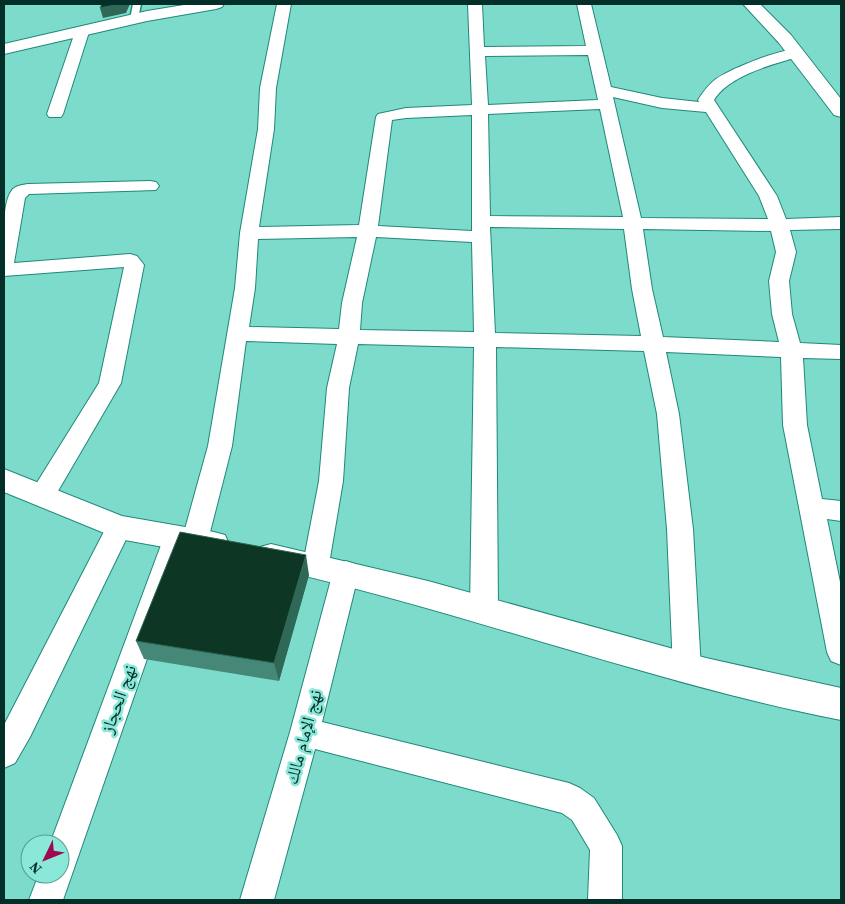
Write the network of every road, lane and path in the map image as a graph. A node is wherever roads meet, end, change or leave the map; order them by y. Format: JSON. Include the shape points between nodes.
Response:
{"nodes":[{"id":1,"x":183,"y":4,"type":"edge"},
{"id":2,"x":208,"y":4,"type":"edge"},
{"id":3,"x":284,"y":4,"type":"edge"},
{"id":4,"x":475,"y":4,"type":"edge"},
{"id":5,"x":584,"y":4,"type":"edge"},
{"id":6,"x":751,"y":4,"type":"edge"},
{"id":7,"x":764,"y":4,"type":"edge"},
{"id":8,"x":139,"y":13,"type":"edge"},
{"id":9,"x":82,"y":32,"type":"junction"},
{"id":10,"x":790,"y":46,"type":"junction"},
{"id":11,"x":4,"y":49,"type":"edge"},
{"id":12,"x":594,"y":50,"type":"junction"},
{"id":13,"x":476,"y":52,"type":"junction"},
{"id":14,"x":606,"y":97,"type":"junction"},
{"id":15,"x":710,"y":108,"type":"junction"},
{"id":16,"x":480,"y":110,"type":"junction"},
{"id":17,"x":841,"y":111,"type":"edge"},
{"id":18,"x":55,"y":114,"type":"dead end"},
{"id":19,"x":150,"y":186,"type":"dead end"},
{"id":20,"x":633,"y":222,"type":"junction"},
{"id":21,"x":841,"y":224,"type":"edge"},
{"id":22,"x":779,"y":225,"type":"junction"},
{"id":23,"x":481,"y":229,"type":"junction"},
{"id":24,"x":368,"y":231,"type":"junction"},
{"id":25,"x":249,"y":232,"type":"junction"},
{"id":26,"x":4,"y":265,"type":"edge"},
{"id":27,"x":4,"y":270,"type":"edge"},
{"id":28,"x":238,"y":334,"type":"junction"},
{"id":29,"x":349,"y":336,"type":"junction"},
{"id":30,"x":485,"y":342,"type":"junction"},
{"id":31,"x":654,"y":344,"type":"junction"},
{"id":32,"x":792,"y":351,"type":"junction"},
{"id":33,"x":841,"y":352,"type":"edge"},
{"id":34,"x":4,"y":480,"type":"edge"},
{"id":35,"x":42,"y":496,"type":"junction"},
{"id":36,"x":811,"y":507,"type":"junction"},
{"id":37,"x":841,"y":511,"type":"edge"},
{"id":38,"x":119,"y":527,"type":"junction"},
{"id":39,"x":186,"y":539,"type":"junction"},
{"id":40,"x":316,"y":564,"type":"junction"},
{"id":41,"x":346,"y":572,"type":"junction"},
{"id":42,"x":484,"y":609,"type":"junction"},
{"id":43,"x":841,"y":652,"type":"edge"},
{"id":44,"x":687,"y":669,"type":"junction"},
{"id":45,"x":841,"y":704,"type":"edge"},
{"id":46,"x":11,"y":724,"type":"edge"},
{"id":47,"x":305,"y":732,"type":"junction"},
{"id":48,"x":4,"y":753,"type":"edge"},
{"id":49,"x":70,"y":836,"type":"edge"},
{"id":50,"x":52,"y":884,"type":"edge"},
{"id":51,"x":46,"y":900,"type":"edge"},
{"id":52,"x":257,"y":900,"type":"edge"},
{"id":53,"x":605,"y":900,"type":"edge"}],
"edges":[{"from":1,"to":8,"type":"street"},
{"from":2,"to":8,"type":"street"},
{"from":3,"to":25,"type":"street","name":"نهج الحجاز","via":[[268,88],[266,129]]},
{"from":4,"to":13,"type":"street"},
{"from":5,"to":12,"type":"street"},
{"from":6,"to":10,"type":"street"},
{"from":7,"to":10,"type":"street"},
{"from":8,"to":9,"type":"street"},
{"from":9,"to":11,"type":"street"},
{"from":9,"to":18,"type":"street"},
{"from":10,"to":15,"type":"street","via":[[715,88],[706,100]]},
{"from":10,"to":17,"type":"street"},
{"from":12,"to":13,"type":"street"},
{"from":12,"to":14,"type":"street"},
{"from":13,"to":16,"type":"street"},
{"from":14,"to":15,"type":"street","via":[[634,96],[662,103]]},
{"from":14,"to":16,"type":"street"},
{"from":14,"to":20,"type":"street"},
{"from":15,"to":22,"type":"street","via":[[768,196]]},
{"from":16,"to":23,"type":"street"},
{"from":16,"to":24,"type":"street","via":[[384,117]]},
{"from":19,"to":26,"type":"street","via":[[28,189],[21,192],[16,197]]},
{"from":20,"to":22,"type":"street"},
{"from":20,"to":23,"type":"street"},
{"from":20,"to":31,"type":"street"},
{"from":21,"to":22,"type":"street"},
{"from":22,"to":32,"type":"street","via":[[786,252],[779,281],[782,314]]},
{"from":23,"to":24,"type":"street"},
{"from":23,"to":30,"type":"street"},
{"from":24,"to":25,"type":"street"},
{"from":24,"to":29,"type":"street","via":[[352,303]]},
{"from":25,"to":28,"type":"street","name":"نهج الحجاز"},
{"from":27,"to":35,"type":"street","via":[[130,260],[134,265],[110,383]]},
{"from":28,"to":29,"type":"street"},
{"from":28,"to":39,"type":"street","name":"نهج الحجاز","via":[[220,446]]},
{"from":29,"to":30,"type":"street"},
{"from":29,"to":40,"type":"street","via":[[338,388],[332,481]]},
{"from":30,"to":31,"type":"street"},
{"from":30,"to":42,"type":"street"},
{"from":31,"to":32,"type":"street"},
{"from":31,"to":44,"type":"street","via":[[668,414],[680,528]]},
{"from":32,"to":33,"type":"street"},
{"from":32,"to":36,"type":"street","via":[[795,425]]},
{"from":34,"to":35,"type":"street"},
{"from":35,"to":38,"type":"street"},
{"from":36,"to":37,"type":"street"},
{"from":36,"to":43,"type":"street"},
{"from":38,"to":39,"type":"street"},
{"from":38,"to":46,"type":"street"},
{"from":39,"to":40,"type":"street"},
{"from":39,"to":49,"type":"street","name":"نهج الحجاز"},
{"from":40,"to":41,"type":"street"},
{"from":41,"to":42,"type":"street"},
{"from":41,"to":47,"type":"street","name":"نهج الإمام مالك"},
{"from":42,"to":44,"type":"street"},
{"from":44,"to":45,"type":"street"},
{"from":46,"to":48,"type":"street"},
{"from":47,"to":52,"type":"street","name":"نهج الإمام مالك"},
{"from":47,"to":53,"type":"street","via":[[569,799],[583,809],[606,846]]},
{"from":50,"to":51,"type":"street"}]}
